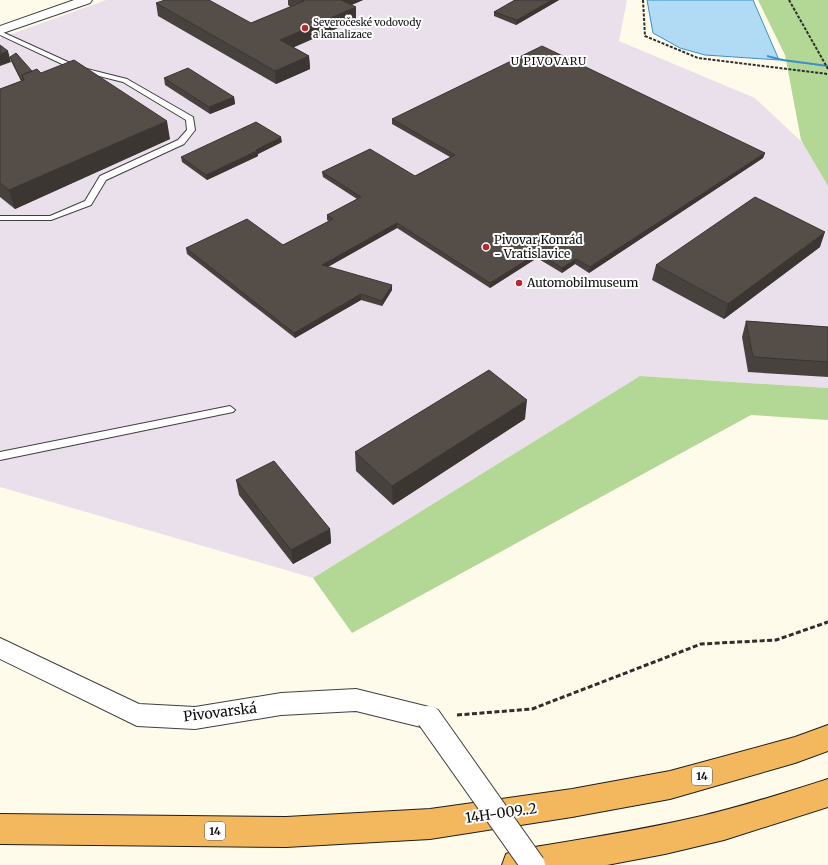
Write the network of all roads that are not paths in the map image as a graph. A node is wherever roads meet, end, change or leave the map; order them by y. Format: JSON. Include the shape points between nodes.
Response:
{"nodes":[{"id":1,"x":86,"y":0,"type":"edge"},
{"id":2,"x":0,"y":30,"type":"edge"},
{"id":3,"x":0,"y":33,"type":"edge"},
{"id":4,"x":0,"y":218,"type":"edge"},
{"id":5,"x":230,"y":410,"type":"dead end"},
{"id":6,"x":0,"y":456,"type":"edge"},
{"id":7,"x":0,"y":648,"type":"edge"},
{"id":8,"x":828,"y":738,"type":"edge"},
{"id":9,"x":828,"y":793,"type":"edge"},
{"id":10,"x":0,"y":829,"type":"edge"},
{"id":11,"x":518,"y":865,"type":"edge"},
{"id":12,"x":533,"y":865,"type":"edge"}],
"edges":[{"from":1,"to":2,"type":"street"},
{"from":3,"to":4,"type":"lane","via":[[74,70],[125,80],[190,119],[191,130],[181,142],[103,178],[88,203],[51,218]]},
{"from":5,"to":6,"type":"lane"},
{"from":7,"to":12,"type":"street","name":"Pivovarská","bridge":true,"via":[[137,716],[195,718],[281,704],[356,700],[429,718]]},
{"from":8,"to":10,"type":"highway","name":"14H-009..2","number":"14","via":[[795,750],[670,785],[572,803],[430,824],[286,832]]},
{"from":9,"to":11,"type":"highway","via":[[752,818],[670,838]]}]}
